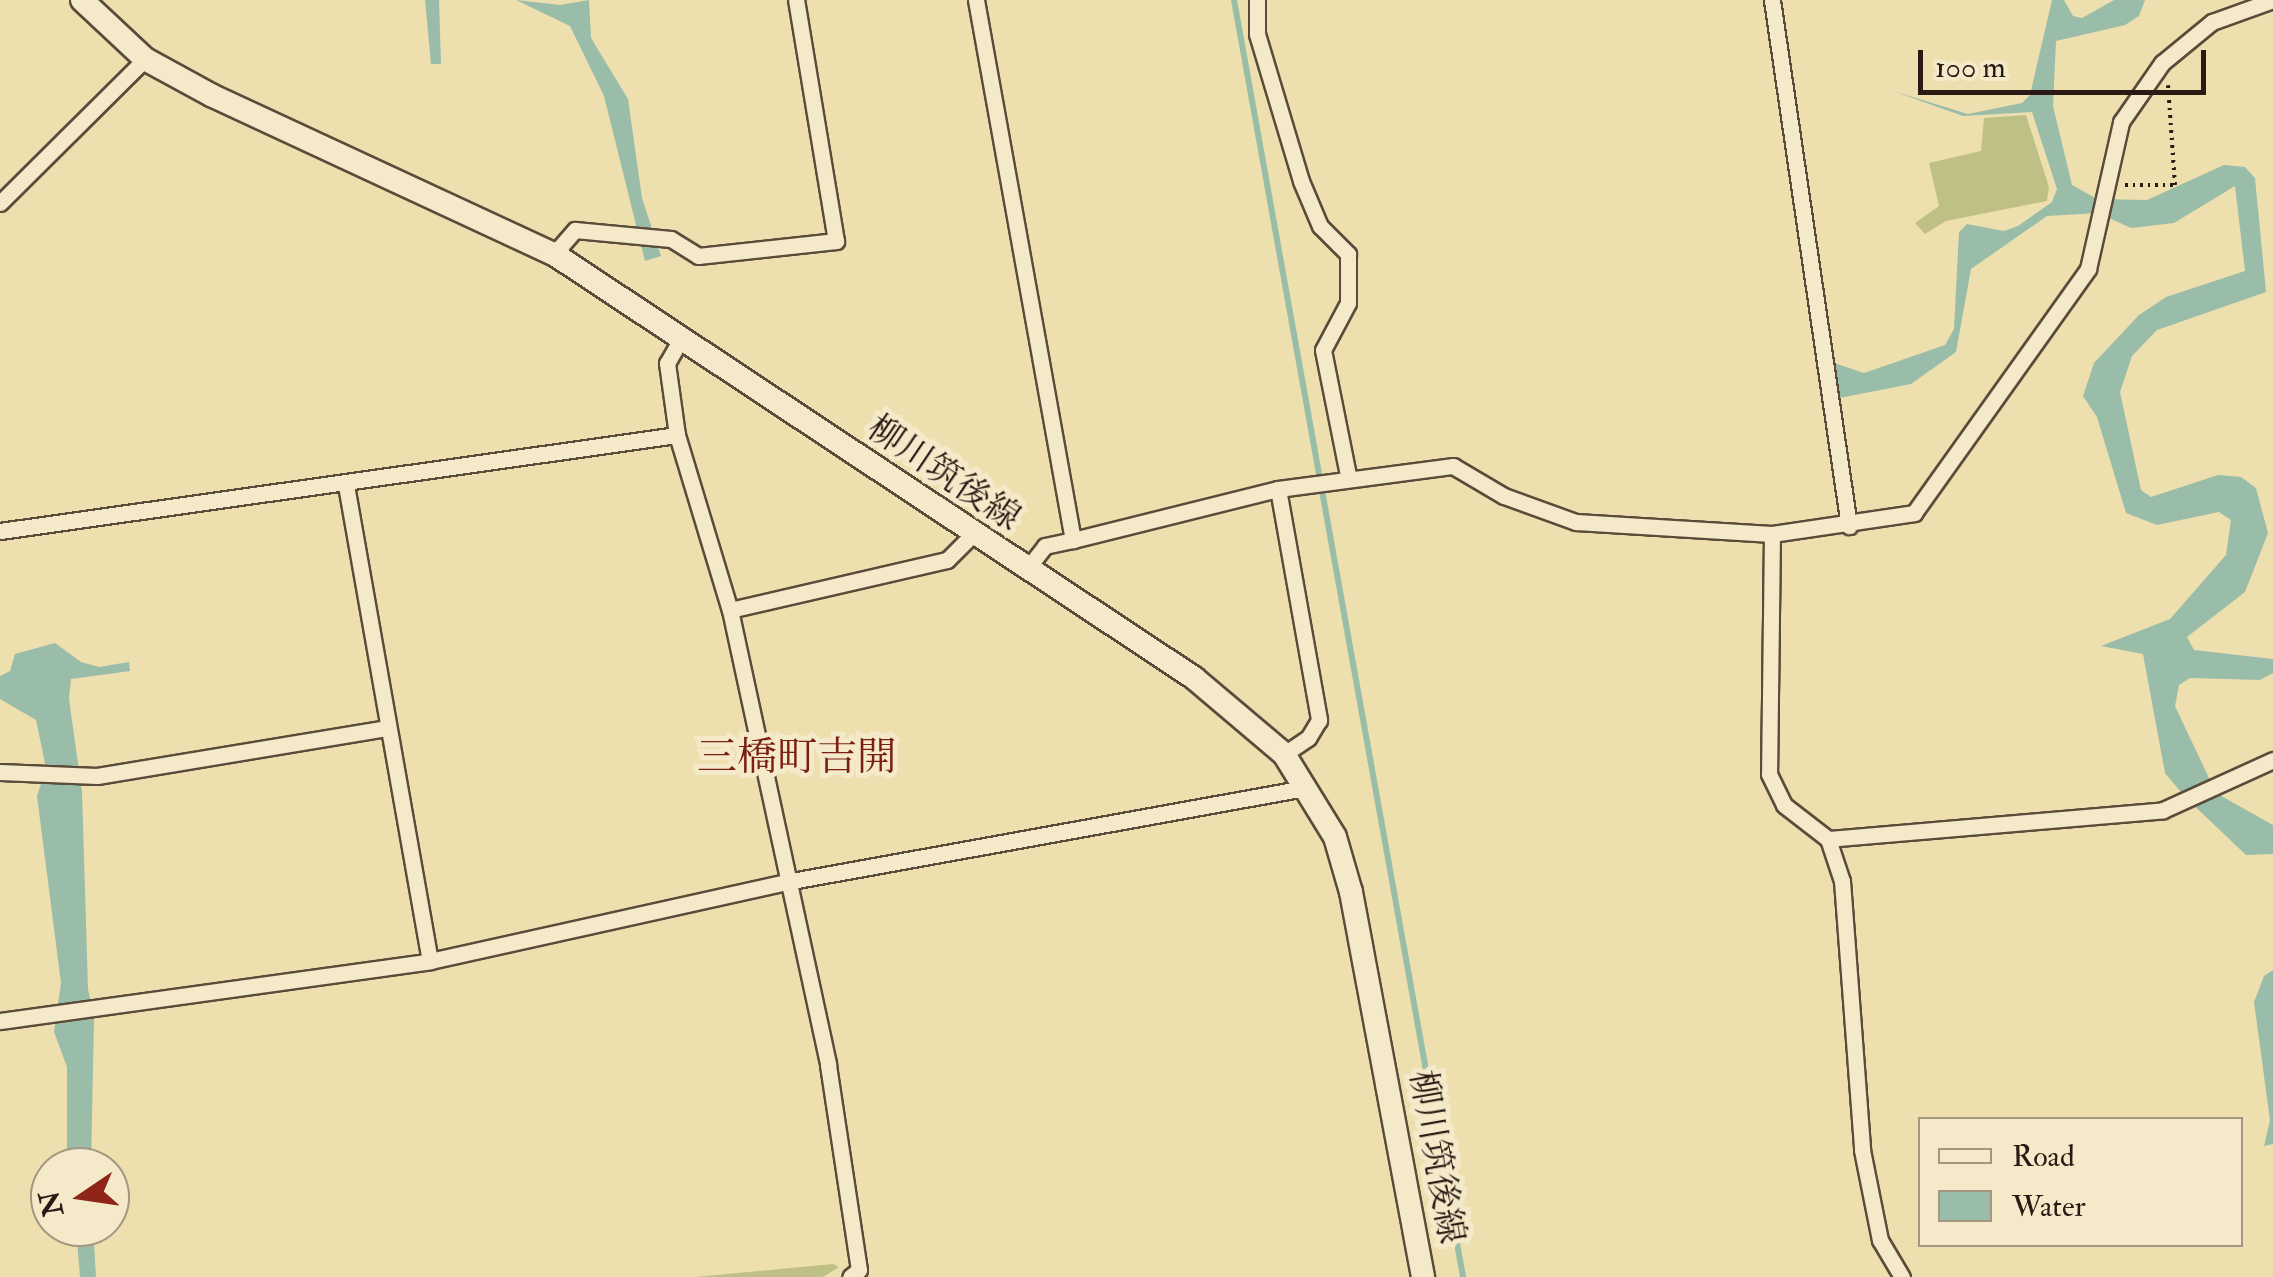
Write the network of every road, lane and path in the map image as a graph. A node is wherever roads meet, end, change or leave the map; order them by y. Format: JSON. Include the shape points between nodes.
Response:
{"nodes":[{"id":1,"x":82,"y":0,"type":"edge"},
{"id":2,"x":796,"y":0,"type":"edge"},
{"id":3,"x":976,"y":0,"type":"edge"},
{"id":4,"x":1257,"y":0,"type":"edge"},
{"id":5,"x":1772,"y":0,"type":"edge"},
{"id":6,"x":2273,"y":0,"type":"edge"},
{"id":7,"x":145,"y":58,"type":"junction"},
{"id":8,"x":2165,"y":60,"type":"junction"},
{"id":9,"x":2110,"y":187,"type":"junction"},
{"id":10,"x":0,"y":203,"type":"edge"},
{"id":11,"x":554,"y":254,"type":"junction"},
{"id":12,"x":681,"y":338,"type":"junction"},
{"id":13,"x":677,"y":435,"type":"junction"},
{"id":14,"x":1348,"y":476,"type":"junction"},
{"id":15,"x":346,"y":485,"type":"junction"},
{"id":16,"x":1278,"y":489,"type":"junction"},
{"id":17,"x":1849,"y":526,"type":"junction"},
{"id":18,"x":0,"y":531,"type":"edge"},
{"id":19,"x":972,"y":534,"type":"junction"},
{"id":20,"x":1772,"y":534,"type":"junction"},
{"id":21,"x":1072,"y":540,"type":"junction"},
{"id":22,"x":1026,"y":570,"type":"junction"},
{"id":23,"x":730,"y":610,"type":"junction"},
{"id":24,"x":386,"y":728,"type":"junction"},
{"id":25,"x":1284,"y":754,"type":"junction"},
{"id":26,"x":2273,"y":760,"type":"edge"},
{"id":27,"x":0,"y":772,"type":"edge"},
{"id":28,"x":1306,"y":788,"type":"junction"},
{"id":29,"x":1828,"y":840,"type":"junction"},
{"id":30,"x":786,"y":882,"type":"junction"},
{"id":31,"x":430,"y":961,"type":"junction"},
{"id":32,"x":0,"y":1021,"type":"edge"},
{"id":33,"x":850,"y":1277,"type":"edge"},
{"id":34,"x":1423,"y":1277,"type":"edge"},
{"id":35,"x":1902,"y":1277,"type":"edge"}],
"edges":[{"from":1,"to":7,"type":"main road","name":"柳川筑後線"},
{"from":2,"to":11,"type":"street","via":[[836,241],[698,256],[671,239],[574,230]]},
{"from":3,"to":21,"type":"street"},
{"from":4,"to":14,"type":"street","via":[[1257,34],[1301,181],[1320,226],[1348,254],[1348,302],[1323,350]]},
{"from":5,"to":17,"type":"street"},
{"from":6,"to":8,"type":"street","via":[[2212,22]]},
{"from":7,"to":10,"type":"street"},
{"from":7,"to":11,"type":"main road","name":"柳川筑後線"},
{"from":8,"to":9,"type":"street","via":[[2121,122]]},
{"from":8,"to":9,"type":"path","via":[[2175,185]]},
{"from":9,"to":17,"type":"street","via":[[2088,269],[1914,513]]},
{"from":11,"to":12,"type":"main road","name":"柳川筑後線"},
{"from":12,"to":13,"type":"street","via":[[667,363]]},
{"from":12,"to":19,"type":"main road","name":"柳川筑後線"},
{"from":13,"to":15,"type":"street"},
{"from":13,"to":23,"type":"street"},
{"from":14,"to":16,"type":"street"},
{"from":14,"to":20,"type":"street","via":[[1453,466],[1504,496],[1576,522]]},
{"from":15,"to":18,"type":"street"},
{"from":15,"to":24,"type":"street"},
{"from":16,"to":21,"type":"street"},
{"from":16,"to":25,"type":"street","via":[[1318,720],[1308,738]]},
{"from":17,"to":20,"type":"street"},
{"from":19,"to":22,"type":"main road","name":"柳川筑後線"},
{"from":19,"to":23,"type":"street","via":[[947,560]]},
{"from":20,"to":29,"type":"street","via":[[1769,774],[1784,805]]},
{"from":21,"to":22,"type":"street","via":[[1045,546]]},
{"from":22,"to":25,"type":"main road","name":"柳川筑後線","via":[[1194,678]]},
{"from":23,"to":30,"type":"street"},
{"from":24,"to":27,"type":"street","via":[[97,776]]},
{"from":24,"to":31,"type":"street"},
{"from":25,"to":28,"type":"main road","name":"柳川筑後線"},
{"from":26,"to":29,"type":"street","via":[[2185,804]]},
{"from":28,"to":30,"type":"street"},
{"from":28,"to":34,"type":"main road","name":"柳川筑後線","via":[[1336,837],[1351,892]]},
{"from":29,"to":35,"type":"street","via":[[1846,916],[1862,1150],[1880,1240]]},
{"from":30,"to":31,"type":"street"},
{"from":30,"to":33,"type":"street","via":[[828,1065],[859,1270]]},
{"from":31,"to":32,"type":"street"}]}
